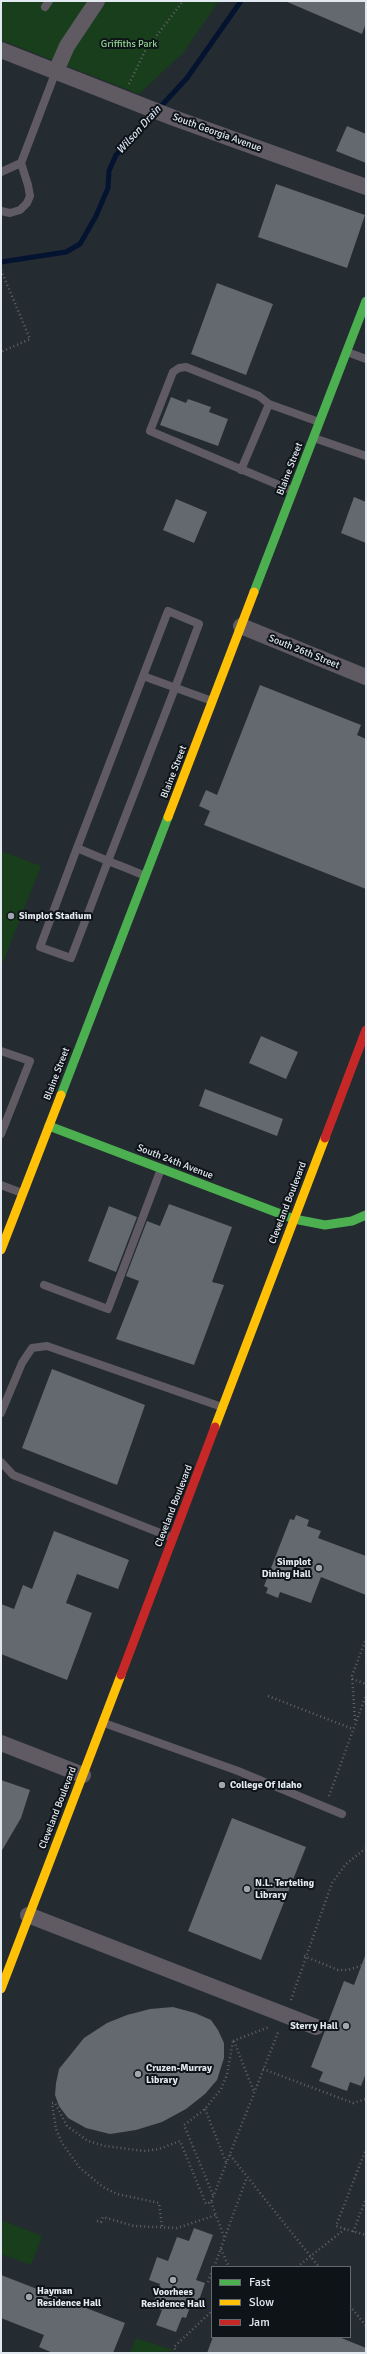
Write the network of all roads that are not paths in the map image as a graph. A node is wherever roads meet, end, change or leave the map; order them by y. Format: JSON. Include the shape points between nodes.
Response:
{"nodes":[{"id":1,"x":96,"y":1,"type":"edge"},
{"id":2,"x":1,"y":50,"type":"edge"},
{"id":3,"x":56,"y":71,"type":"junction"},
{"id":4,"x":20,"y":163,"type":"junction"},
{"id":5,"x":1,"y":172,"type":"edge"},
{"id":6,"x":366,"y":187,"type":"edge"},
{"id":7,"x":1,"y":211,"type":"edge"},
{"id":8,"x":366,"y":301,"type":"edge"},
{"id":9,"x":346,"y":352,"type":"junction"},
{"id":10,"x":366,"y":359,"type":"edge"},
{"id":11,"x":269,"y":404,"type":"junction"},
{"id":12,"x":319,"y":422,"type":"junction"},
{"id":13,"x":313,"y":438,"type":"junction"},
{"id":14,"x":366,"y":455,"type":"edge"},
{"id":15,"x":241,"y":470,"type":"junction"},
{"id":16,"x":293,"y":491,"type":"junction"},
{"id":17,"x":241,"y":626,"type":"junction"},
{"id":18,"x":143,"y":676,"type":"junction"},
{"id":19,"x":366,"y":677,"type":"edge"},
{"id":20,"x":175,"y":688,"type":"junction"},
{"id":21,"x":212,"y":701,"type":"junction"},
{"id":22,"x":77,"y":848,"type":"junction"},
{"id":23,"x":108,"y":861,"type":"junction"},
{"id":24,"x":146,"y":876,"type":"junction"},
{"id":25,"x":366,"y":1030,"type":"edge"},
{"id":26,"x":1,"y":1050,"type":"edge"},
{"id":27,"x":49,"y":1126,"type":"junction"},
{"id":28,"x":1,"y":1134,"type":"edge"},
{"id":29,"x":161,"y":1168,"type":"junction"},
{"id":30,"x":1,"y":1185,"type":"edge"},
{"id":31,"x":23,"y":1194,"type":"junction"},
{"id":32,"x":366,"y":1215,"type":"edge"},
{"id":33,"x":294,"y":1219,"type":"junction"},
{"id":34,"x":1,"y":1250,"type":"edge"},
{"id":35,"x":44,"y":1285,"type":"dead end"},
{"id":36,"x":223,"y":1408,"type":"junction"},
{"id":37,"x":1,"y":1413,"type":"edge"},
{"id":38,"x":1,"y":1462,"type":"edge"},
{"id":39,"x":174,"y":1538,"type":"junction"},
{"id":40,"x":104,"y":1722,"type":"junction"},
{"id":41,"x":1,"y":1743,"type":"edge"},
{"id":42,"x":83,"y":1775,"type":"junction"},
{"id":43,"x":342,"y":1814,"type":"dead end"},
{"id":44,"x":28,"y":1915,"type":"junction"},
{"id":45,"x":1,"y":1989,"type":"edge"},
{"id":46,"x":316,"y":2027,"type":"dead end"}],
"edges":[{"from":1,"to":3,"type":"street","via":[[67,46]]},
{"from":2,"to":3,"type":"street","name":"South Georgia Avenue"},
{"from":3,"to":4,"type":"lane"},
{"from":3,"to":6,"type":"street","name":"South Georgia Avenue","via":[[174,118]]},
{"from":4,"to":5,"type":"lane"},
{"from":4,"to":7,"type":"lane","via":[[30,196],[20,210],[10,213]]},
{"from":8,"to":9,"type":"main road","name":"Blaine Street"},
{"from":9,"to":10,"type":"lane"},
{"from":9,"to":12,"type":"main road","name":"Blaine Street"},
{"from":11,"to":12,"type":"lane"},
{"from":11,"to":15,"type":"lane"},
{"from":11,"to":15,"type":"lane","via":[[259,396],[186,368],[178,368],[173,372],[150,432]]},
{"from":12,"to":13,"type":"main road","name":"Blaine Street"},
{"from":13,"to":14,"type":"lane"},
{"from":13,"to":16,"type":"main road","name":"Blaine Street"},
{"from":15,"to":16,"type":"lane"},
{"from":16,"to":17,"type":"main road","name":"Blaine Street"},
{"from":17,"to":19,"type":"street","name":"South 26th Street"},
{"from":17,"to":21,"type":"main road","name":"Blaine Street"},
{"from":18,"to":20,"type":"lane"},
{"from":18,"to":20,"type":"lane","via":[[168,611],[199,624]]},
{"from":18,"to":22,"type":"lane"},
{"from":20,"to":21,"type":"lane"},
{"from":20,"to":23,"type":"lane"},
{"from":21,"to":24,"type":"main road","name":"Blaine Street"},
{"from":22,"to":23,"type":"lane"},
{"from":22,"to":23,"type":"lane","via":[[40,947],[71,958]]},
{"from":23,"to":24,"type":"lane"},
{"from":24,"to":27,"type":"main road","name":"Blaine Street"},
{"from":25,"to":33,"type":"main road","name":"Cleveland Boulevard"},
{"from":26,"to":28,"type":"lane","via":[[30,1060]]},
{"from":27,"to":29,"type":"main road","name":"South 24th Avenue"},
{"from":27,"to":31,"type":"main road","name":"Blaine Street"},
{"from":29,"to":33,"type":"main road","name":"South 24th Avenue"},
{"from":29,"to":35,"type":"lane","via":[[108,1309]]},
{"from":30,"to":31,"type":"lane"},
{"from":31,"to":34,"type":"main road","name":"Blaine Street"},
{"from":32,"to":33,"type":"main road","name":"South 24th Avenue","via":[[352,1221],[325,1225]]},
{"from":33,"to":36,"type":"main road","name":"Cleveland Boulevard"},
{"from":36,"to":37,"type":"lane","via":[[47,1346],[32,1348],[22,1364]]},
{"from":36,"to":39,"type":"main road","name":"Cleveland Boulevard"},
{"from":38,"to":39,"type":"lane","via":[[13,1475]]},
{"from":39,"to":40,"type":"main road","name":"Cleveland Boulevard"},
{"from":40,"to":42,"type":"main road","name":"Cleveland Boulevard"},
{"from":40,"to":43,"type":"lane","via":[[238,1771]]},
{"from":41,"to":42,"type":"street"},
{"from":42,"to":44,"type":"main road","name":"Cleveland Boulevard"},
{"from":44,"to":45,"type":"main road","name":"Cleveland Boulevard"},
{"from":44,"to":46,"type":"street"}]}
